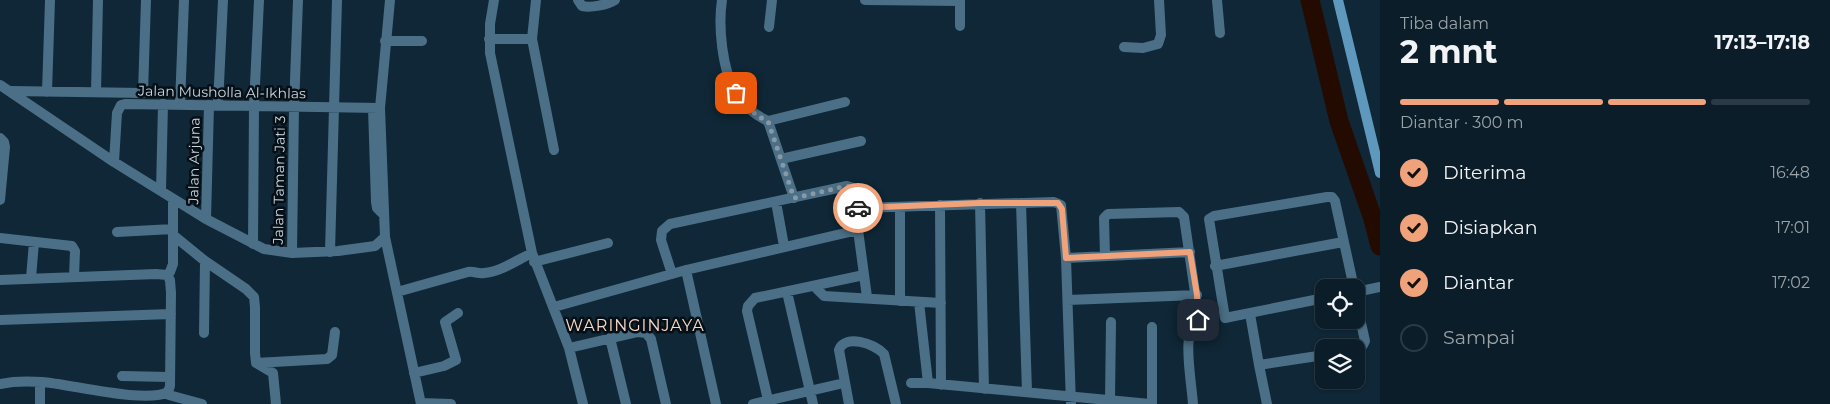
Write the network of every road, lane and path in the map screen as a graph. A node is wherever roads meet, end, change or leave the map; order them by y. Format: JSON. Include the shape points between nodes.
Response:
{"nodes":[{"id":1,"x":50,"y":0,"type":"edge"},
{"id":2,"x":98,"y":0,"type":"edge"},
{"id":3,"x":146,"y":0,"type":"edge"},
{"id":4,"x":184,"y":0,"type":"edge"},
{"id":5,"x":223,"y":0,"type":"edge"},
{"id":6,"x":259,"y":0,"type":"edge"},
{"id":7,"x":298,"y":0,"type":"edge"},
{"id":8,"x":337,"y":0,"type":"edge"},
{"id":9,"x":390,"y":0,"type":"edge"},
{"id":10,"x":494,"y":0,"type":"edge"},
{"id":11,"x":536,"y":0,"type":"edge"},
{"id":12,"x":578,"y":0,"type":"edge"},
{"id":13,"x":615,"y":0,"type":"edge"},
{"id":14,"x":722,"y":0,"type":"edge"},
{"id":15,"x":772,"y":0,"type":"edge"},
{"id":16,"x":865,"y":0,"type":"edge"},
{"id":17,"x":960,"y":0,"type":"edge"},
{"id":18,"x":1159,"y":0,"type":"edge"},
{"id":19,"x":1217,"y":0,"type":"edge"},
{"id":20,"x":1338,"y":0,"type":"edge"},
{"id":21,"x":960,"y":26,"type":"dead end"},
{"id":22,"x":769,"y":27,"type":"dead end"},
{"id":23,"x":1220,"y":33,"type":"dead end"},
{"id":24,"x":489,"y":39,"type":"junction"},
{"id":25,"x":532,"y":40,"type":"junction"},
{"id":26,"x":385,"y":41,"type":"junction"},
{"id":27,"x":422,"y":41,"type":"dead end"},
{"id":28,"x":1124,"y":47,"type":"dead end"},
{"id":29,"x":0,"y":85,"type":"edge"},
{"id":30,"x":10,"y":91,"type":"junction"},
{"id":31,"x":48,"y":92,"type":"junction"},
{"id":32,"x":96,"y":92,"type":"junction"},
{"id":33,"x":845,"y":102,"type":"dead end"},
{"id":34,"x":163,"y":104,"type":"junction"},
{"id":35,"x":180,"y":104,"type":"junction"},
{"id":36,"x":213,"y":105,"type":"junction"},
{"id":37,"x":254,"y":106,"type":"junction"},
{"id":38,"x":294,"y":107,"type":"junction"},
{"id":39,"x":334,"y":108,"type":"junction"},
{"id":40,"x":377,"y":108,"type":"junction"},
{"id":41,"x":768,"y":121,"type":"junction"},
{"id":42,"x":0,"y":138,"type":"edge"},
{"id":43,"x":861,"y":141,"type":"dead end"},
{"id":44,"x":554,"y":150,"type":"dead end"},
{"id":45,"x":781,"y":159,"type":"junction"},
{"id":46,"x":114,"y":162,"type":"junction"},
{"id":47,"x":1380,"y":173,"type":"edge"},
{"id":48,"x":161,"y":191,"type":"junction"},
{"id":49,"x":0,"y":193,"type":"edge"},
{"id":50,"x":794,"y":198,"type":"junction"},
{"id":51,"x":174,"y":199,"type":"junction"},
{"id":52,"x":0,"y":200,"type":"edge"},
{"id":53,"x":776,"y":202,"type":"junction"},
{"id":54,"x":980,"y":203,"type":"junction"},
{"id":55,"x":1021,"y":203,"type":"junction"},
{"id":56,"x":940,"y":205,"type":"junction"},
{"id":57,"x":900,"y":207,"type":"junction"},
{"id":58,"x":858,"y":208,"type":"junction"},
{"id":59,"x":206,"y":219,"type":"junction"},
{"id":60,"x":858,"y":230,"type":"junction"},
{"id":61,"x":117,"y":232,"type":"dead end"},
{"id":62,"x":173,"y":232,"type":"junction"},
{"id":63,"x":385,"y":237,"type":"junction"},
{"id":64,"x":0,"y":238,"type":"edge"},
{"id":65,"x":34,"y":242,"type":"junction"},
{"id":66,"x":1343,"y":242,"type":"junction"},
{"id":67,"x":608,"y":243,"type":"dead end"},
{"id":68,"x":253,"y":244,"type":"junction"},
{"id":69,"x":784,"y":246,"type":"junction"},
{"id":70,"x":330,"y":252,"type":"junction"},
{"id":71,"x":1190,"y":252,"type":"junction"},
{"id":72,"x":292,"y":253,"type":"junction"},
{"id":73,"x":1105,"y":256,"type":"junction"},
{"id":74,"x":533,"y":258,"type":"junction"},
{"id":75,"x":1066,"y":258,"type":"junction"},
{"id":76,"x":205,"y":260,"type":"junction"},
{"id":77,"x":1215,"y":266,"type":"junction"},
{"id":78,"x":686,"y":270,"type":"junction"},
{"id":79,"x":672,"y":274,"type":"junction"},
{"id":80,"x":167,"y":275,"type":"junction"},
{"id":81,"x":864,"y":275,"type":"junction"},
{"id":82,"x":74,"y":277,"type":"junction"},
{"id":83,"x":30,"y":278,"type":"junction"},
{"id":84,"x":1352,"y":279,"type":"edge"},
{"id":85,"x":0,"y":280,"type":"edge"},
{"id":86,"x":814,"y":286,"type":"junction"},
{"id":87,"x":1378,"y":287,"type":"edge"},
{"id":88,"x":1365,"y":290,"type":"edge"},
{"id":89,"x":397,"y":292,"type":"junction"},
{"id":90,"x":787,"y":292,"type":"junction"},
{"id":91,"x":1197,"y":295,"type":"junction"},
{"id":92,"x":867,"y":298,"type":"junction"},
{"id":93,"x":1068,"y":300,"type":"junction"},
{"id":94,"x":1315,"y":300,"type":"edge"},
{"id":95,"x":900,"y":301,"type":"junction"},
{"id":96,"x":919,"y":302,"type":"junction"},
{"id":97,"x":941,"y":303,"type":"junction"},
{"id":98,"x":554,"y":307,"type":"junction"},
{"id":99,"x":458,"y":313,"type":"dead end"},
{"id":100,"x":171,"y":314,"type":"junction"},
{"id":101,"x":1250,"y":314,"type":"junction"},
{"id":102,"x":0,"y":320,"type":"edge"},
{"id":103,"x":1111,"y":322,"type":"dead end"},
{"id":104,"x":1152,"y":327,"type":"dead end"},
{"id":105,"x":335,"y":332,"type":"dead end"},
{"id":106,"x":204,"y":334,"type":"dead end"},
{"id":107,"x":610,"y":338,"type":"junction"},
{"id":108,"x":569,"y":348,"type":"junction"},
{"id":109,"x":1315,"y":356,"type":"edge"},
{"id":110,"x":256,"y":363,"type":"junction"},
{"id":111,"x":1259,"y":365,"type":"junction"},
{"id":112,"x":414,"y":373,"type":"junction"},
{"id":113,"x":122,"y":376,"type":"dead end"},
{"id":114,"x":169,"y":377,"type":"junction"},
{"id":115,"x":40,"y":382,"type":"junction"},
{"id":116,"x":844,"y":383,"type":"junction"},
{"id":117,"x":911,"y":383,"type":"dead end"},
{"id":118,"x":928,"y":383,"type":"junction"},
{"id":119,"x":0,"y":384,"type":"edge"},
{"id":120,"x":941,"y":385,"type":"junction"},
{"id":121,"x":984,"y":388,"type":"junction"},
{"id":122,"x":810,"y":391,"type":"junction"},
{"id":123,"x":168,"y":392,"type":"junction"},
{"id":124,"x":1027,"y":392,"type":"junction"},
{"id":125,"x":1110,"y":400,"type":"junction"},
{"id":126,"x":1071,"y":401,"type":"edge"},
{"id":127,"x":769,"y":402,"type":"edge"},
{"id":128,"x":421,"y":403,"type":"edge"},
{"id":129,"x":40,"y":404,"type":"edge"},
{"id":130,"x":202,"y":404,"type":"edge"},
{"id":131,"x":276,"y":404,"type":"edge"},
{"id":132,"x":451,"y":404,"type":"edge"},
{"id":133,"x":583,"y":404,"type":"edge"},
{"id":134,"x":626,"y":404,"type":"edge"},
{"id":135,"x":666,"y":404,"type":"edge"},
{"id":136,"x":716,"y":404,"type":"edge"},
{"id":137,"x":753,"y":404,"type":"edge"},
{"id":138,"x":813,"y":404,"type":"edge"},
{"id":139,"x":849,"y":404,"type":"edge"},
{"id":140,"x":896,"y":404,"type":"edge"},
{"id":141,"x":1151,"y":404,"type":"edge"},
{"id":142,"x":1193,"y":404,"type":"edge"},
{"id":143,"x":1267,"y":404,"type":"edge"}],
"edges":[{"from":1,"to":31,"type":"street"},
{"from":2,"to":32,"type":"street"},
{"from":3,"to":32,"type":"street","via":[[143,92]]},
{"from":4,"to":35,"type":"street"},
{"from":5,"to":36,"type":"street","name":"Jalan Arjuna"},
{"from":6,"to":37,"type":"street"},
{"from":7,"to":38,"type":"street","name":"Jalan Taman Jati 3"},
{"from":8,"to":39,"type":"street"},
{"from":9,"to":26,"type":"street"},
{"from":10,"to":24,"type":"street"},
{"from":11,"to":25,"type":"street"},
{"from":12,"to":13,"type":"street","via":[[582,6],[588,7]]},
{"from":14,"to":41,"type":"street","via":[[724,54],[736,93],[757,116]]},
{"from":15,"to":22,"type":"street"},
{"from":16,"to":17,"type":"street"},
{"from":17,"to":21,"type":"street"},
{"from":18,"to":28,"type":"street","via":[[1161,35],[1158,44],[1142,48]]},
{"from":19,"to":23,"type":"street"},
{"from":20,"to":47,"type":"main road"},
{"from":24,"to":25,"type":"street"},
{"from":24,"to":74,"type":"street"},
{"from":25,"to":44,"type":"street"},
{"from":26,"to":27,"type":"street"},
{"from":26,"to":40,"type":"street"},
{"from":29,"to":30,"type":"street"},
{"from":30,"to":31,"type":"street"},
{"from":30,"to":46,"type":"street"},
{"from":31,"to":32,"type":"street"},
{"from":33,"to":41,"type":"street"},
{"from":34,"to":35,"type":"street","name":"Jalan Musholla Al-Ikhlas"},
{"from":34,"to":46,"type":"street","name":"Jalan Musholla Al-Ikhlas","via":[[121,105],[117,113]]},
{"from":34,"to":48,"type":"street"},
{"from":35,"to":36,"type":"street","name":"Jalan Musholla Al-Ikhlas"},
{"from":36,"to":37,"type":"street","name":"Jalan Musholla Al-Ikhlas"},
{"from":36,"to":59,"type":"street","name":"Jalan Arjuna"},
{"from":37,"to":38,"type":"street","name":"Jalan Musholla Al-Ikhlas"},
{"from":37,"to":68,"type":"street"},
{"from":38,"to":39,"type":"street","name":"Jalan Musholla Al-Ikhlas"},
{"from":38,"to":72,"type":"street","name":"Jalan Taman Jati 3"},
{"from":39,"to":40,"type":"street","name":"Jalan Musholla Al-Ikhlas"},
{"from":39,"to":70,"type":"street"},
{"from":40,"to":63,"type":"street"},
{"from":41,"to":45,"type":"street"},
{"from":42,"to":49,"type":"street","via":[[5,147]]},
{"from":43,"to":45,"type":"street"},
{"from":45,"to":50,"type":"street"},
{"from":46,"to":48,"type":"street"},
{"from":48,"to":51,"type":"street"},
{"from":49,"to":52,"type":"street"},
{"from":50,"to":53,"type":"street"},
{"from":50,"to":58,"type":"street","via":[[847,186],[857,192]]},
{"from":51,"to":59,"type":"street"},
{"from":51,"to":62,"type":"street"},
{"from":53,"to":69,"type":"street"},
{"from":53,"to":79,"type":"street","via":[[665,227],[661,240]]},
{"from":54,"to":55,"type":"street"},
{"from":54,"to":56,"type":"street"},
{"from":54,"to":121,"type":"street"},
{"from":55,"to":75,"type":"street","via":[[1054,202],[1061,205]]},
{"from":55,"to":124,"type":"street"},
{"from":56,"to":57,"type":"street"},
{"from":56,"to":97,"type":"street"},
{"from":57,"to":58,"type":"street"},
{"from":57,"to":95,"type":"street"},
{"from":58,"to":60,"type":"street"},
{"from":59,"to":68,"type":"street"},
{"from":60,"to":69,"type":"street"},
{"from":60,"to":81,"type":"street"},
{"from":61,"to":62,"type":"street"},
{"from":62,"to":76,"type":"street"},
{"from":62,"to":80,"type":"street","via":[[173,264]]},
{"from":63,"to":70,"type":"street","via":[[375,246]]},
{"from":63,"to":89,"type":"street"},
{"from":64,"to":65,"type":"street"},
{"from":65,"to":82,"type":"street","via":[[73,247]]},
{"from":65,"to":83,"type":"street"},
{"from":66,"to":77,"type":"street"},
{"from":66,"to":77,"type":"street","via":[[1332,197],[1214,216],[1209,219],[1209,226]]},
{"from":66,"to":84,"type":"street"},
{"from":67,"to":74,"type":"street"},
{"from":68,"to":72,"type":"street","via":[[272,252]]},
{"from":69,"to":78,"type":"street"},
{"from":70,"to":72,"type":"street"},
{"from":71,"to":73,"type":"street"},
{"from":71,"to":73,"type":"street","via":[[1179,212],[1108,214],[1104,218]]},
{"from":71,"to":91,"type":"street"},
{"from":73,"to":75,"type":"street"},
{"from":74,"to":89,"type":"street","via":[[487,273],[468,272]]},
{"from":74,"to":98,"type":"street"},
{"from":75,"to":93,"type":"street"},
{"from":76,"to":106,"type":"street"},
{"from":76,"to":110,"type":"street","via":[[254,297]]},
{"from":77,"to":101,"type":"street","via":[[1225,318]]},
{"from":78,"to":79,"type":"street"},
{"from":78,"to":136,"type":"street"},
{"from":79,"to":98,"type":"street"},
{"from":80,"to":82,"type":"street"},
{"from":80,"to":100,"type":"street","via":[[171,284]]},
{"from":81,"to":86,"type":"street"},
{"from":81,"to":92,"type":"street"},
{"from":82,"to":83,"type":"street"},
{"from":83,"to":85,"type":"street"},
{"from":86,"to":90,"type":"street"},
{"from":86,"to":92,"type":"street","via":[[824,296]]},
{"from":87,"to":88,"type":"street"},
{"from":89,"to":112,"type":"street"},
{"from":90,"to":122,"type":"street"},
{"from":90,"to":127,"type":"street","via":[[755,298],[747,311]]},
{"from":91,"to":93,"type":"street"},
{"from":91,"to":142,"type":"street","via":[[1198,320],[1188,346]]},
{"from":92,"to":95,"type":"street"},
{"from":93,"to":126,"type":"street"},
{"from":94,"to":101,"type":"street"},
{"from":95,"to":96,"type":"street"},
{"from":96,"to":97,"type":"street"},
{"from":96,"to":118,"type":"street"},
{"from":97,"to":120,"type":"street"},
{"from":98,"to":108,"type":"street"},
{"from":99,"to":112,"type":"street","via":[[445,322],[456,360]]},
{"from":100,"to":102,"type":"street"},
{"from":100,"to":114,"type":"street"},
{"from":101,"to":111,"type":"street"},
{"from":103,"to":125,"type":"street"},
{"from":104,"to":141,"type":"street"},
{"from":105,"to":110,"type":"street","via":[[332,355],[327,359]]},
{"from":107,"to":108,"type":"street"},
{"from":107,"to":134,"type":"street"},
{"from":107,"to":135,"type":"street","via":[[638,332],[649,336]]},
{"from":108,"to":133,"type":"street"},
{"from":109,"to":111,"type":"street"},
{"from":110,"to":131,"type":"street","via":[[273,374]]},
{"from":111,"to":143,"type":"street"},
{"from":112,"to":128,"type":"street"},
{"from":113,"to":114,"type":"street"},
{"from":114,"to":123,"type":"street"},
{"from":115,"to":119,"type":"street"},
{"from":115,"to":123,"type":"street","via":[[135,396]]},
{"from":115,"to":129,"type":"street"},
{"from":116,"to":122,"type":"street"},
{"from":116,"to":139,"type":"street"},
{"from":116,"to":140,"type":"street","via":[[839,356],[841,344],[852,341],[880,349]]},
{"from":117,"to":118,"type":"street"},
{"from":118,"to":120,"type":"street"},
{"from":120,"to":121,"type":"street"},
{"from":121,"to":124,"type":"street"},
{"from":122,"to":127,"type":"street"},
{"from":122,"to":138,"type":"street"},
{"from":123,"to":130,"type":"street"},
{"from":124,"to":126,"type":"street"},
{"from":125,"to":126,"type":"street"},
{"from":125,"to":141,"type":"street"},
{"from":127,"to":137,"type":"street"},
{"from":128,"to":132,"type":"street"}]}
